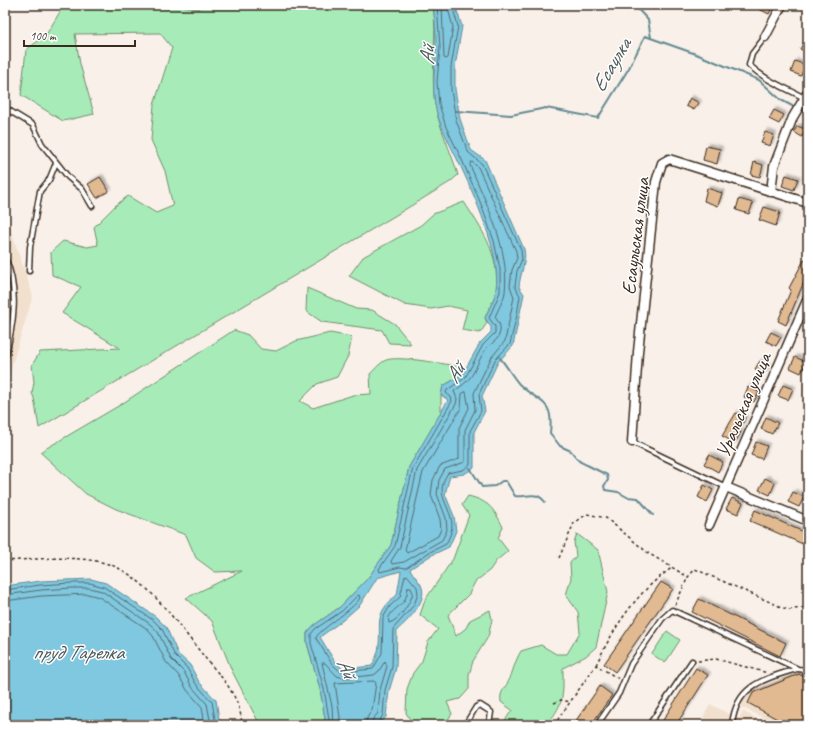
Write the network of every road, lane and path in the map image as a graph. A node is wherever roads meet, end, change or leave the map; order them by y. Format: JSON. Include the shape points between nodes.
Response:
{"nodes":[{"id":1,"x":782,"y":5,"type":"edge"},
{"id":2,"x":766,"y":37,"type":"joint"},
{"id":3,"x":807,"y":97,"type":"edge"},
{"id":4,"x":5,"y":108,"type":"edge"},
{"id":5,"x":56,"y":163,"type":"junction"},
{"id":6,"x":771,"y":192,"type":"junction"},
{"id":7,"x":808,"y":203,"type":"edge"},
{"id":8,"x":92,"y":206,"type":"dead end"},
{"id":9,"x":5,"y":258,"type":"edge"},
{"id":10,"x":29,"y":271,"type":"dead end"},
{"id":11,"x":808,"y":298,"type":"edge"},
{"id":12,"x":5,"y":359,"type":"edge"},
{"id":13,"x":632,"y":442,"type":"joint"},
{"id":14,"x":726,"y":487,"type":"junction"},
{"id":15,"x":807,"y":518,"type":"edge"},
{"id":16,"x":709,"y":525,"type":"dead end"},
{"id":17,"x":559,"y":558,"type":"dead end"},
{"id":18,"x":5,"y":561,"type":"edge"},
{"id":19,"x":672,"y":568,"type":"junction"},
{"id":20,"x":688,"y":577,"type":"junction"},
{"id":21,"x":808,"y":607,"type":"edge"},
{"id":22,"x":672,"y":610,"type":"junction"},
{"id":23,"x":692,"y":661,"type":"joint"},
{"id":24,"x":596,"y":665,"type":"junction"},
{"id":25,"x":808,"y":667,"type":"edge"},
{"id":26,"x":798,"y":669,"type":"junction"},
{"id":27,"x":778,"y":675,"type":"junction"},
{"id":28,"x":624,"y":682,"type":"junction"},
{"id":29,"x":570,"y":702,"type":"junction"},
{"id":30,"x":554,"y":703,"type":"dead end"},
{"id":31,"x":242,"y":725,"type":"edge"},
{"id":32,"x":465,"y":725,"type":"edge"},
{"id":33,"x":490,"y":725,"type":"edge"},
{"id":34,"x":554,"y":725,"type":"edge"},
{"id":35,"x":597,"y":725,"type":"edge"},
{"id":36,"x":649,"y":725,"type":"edge"},
{"id":37,"x":732,"y":725,"type":"edge"}],
"edges":[{"from":1,"to":2,"type":"street"},
{"from":2,"to":3,"type":"lane","via":[[752,54],[749,65],[780,88]]},
{"from":3,"to":6,"type":"street","via":[[793,117],[774,166]]},
{"from":4,"to":5,"type":"lane","via":[[33,125],[42,144]]},
{"from":5,"to":8,"type":"lane","via":[[82,189]]},
{"from":5,"to":10,"type":"lane","via":[[49,180],[40,191],[30,247]]},
{"from":6,"to":7,"type":"street","name":"Есаульская улица"},
{"from":6,"to":13,"type":"street","name":"Есаульская улица","via":[[669,159],[662,163],[656,182],[638,352]]},
{"from":9,"to":12,"type":"lane","via":[[12,273],[14,305]]},
{"from":11,"to":14,"type":"street","name":"Уральская улица"},
{"from":13,"to":14,"type":"lane"},
{"from":14,"to":15,"type":"street"},
{"from":14,"to":16,"type":"street","name":"Уральская улица"},
{"from":17,"to":19,"type":"path","via":[[574,523],[587,514],[606,518],[648,553]]},
{"from":18,"to":31,"type":"path","via":[[82,559],[106,564],[131,576],[148,590],[231,690],[241,710]]},
{"from":19,"to":20,"type":"path"},
{"from":19,"to":24,"type":"path","via":[[631,605],[604,647]]},
{"from":20,"to":21,"type":"path","via":[[695,569],[788,610]]},
{"from":20,"to":22,"type":"path"},
{"from":22,"to":26,"type":"lane"},
{"from":22,"to":28,"type":"lane","via":[[662,619],[631,664]]},
{"from":23,"to":27,"type":"path","via":[[716,659]]},
{"from":23,"to":36,"type":"lane"},
{"from":24,"to":28,"type":"path"},
{"from":24,"to":29,"type":"path"},
{"from":25,"to":26,"type":"lane","via":[[806,670]]},
{"from":26,"to":27,"type":"lane"},
{"from":27,"to":37,"type":"lane","via":[[750,687],[738,703]]},
{"from":28,"to":35,"type":"lane"},
{"from":29,"to":30,"type":"path","via":[[561,700]]},
{"from":29,"to":34,"type":"path"},
{"from":32,"to":33,"type":"lane","via":[[480,705],[491,712]]}]}
